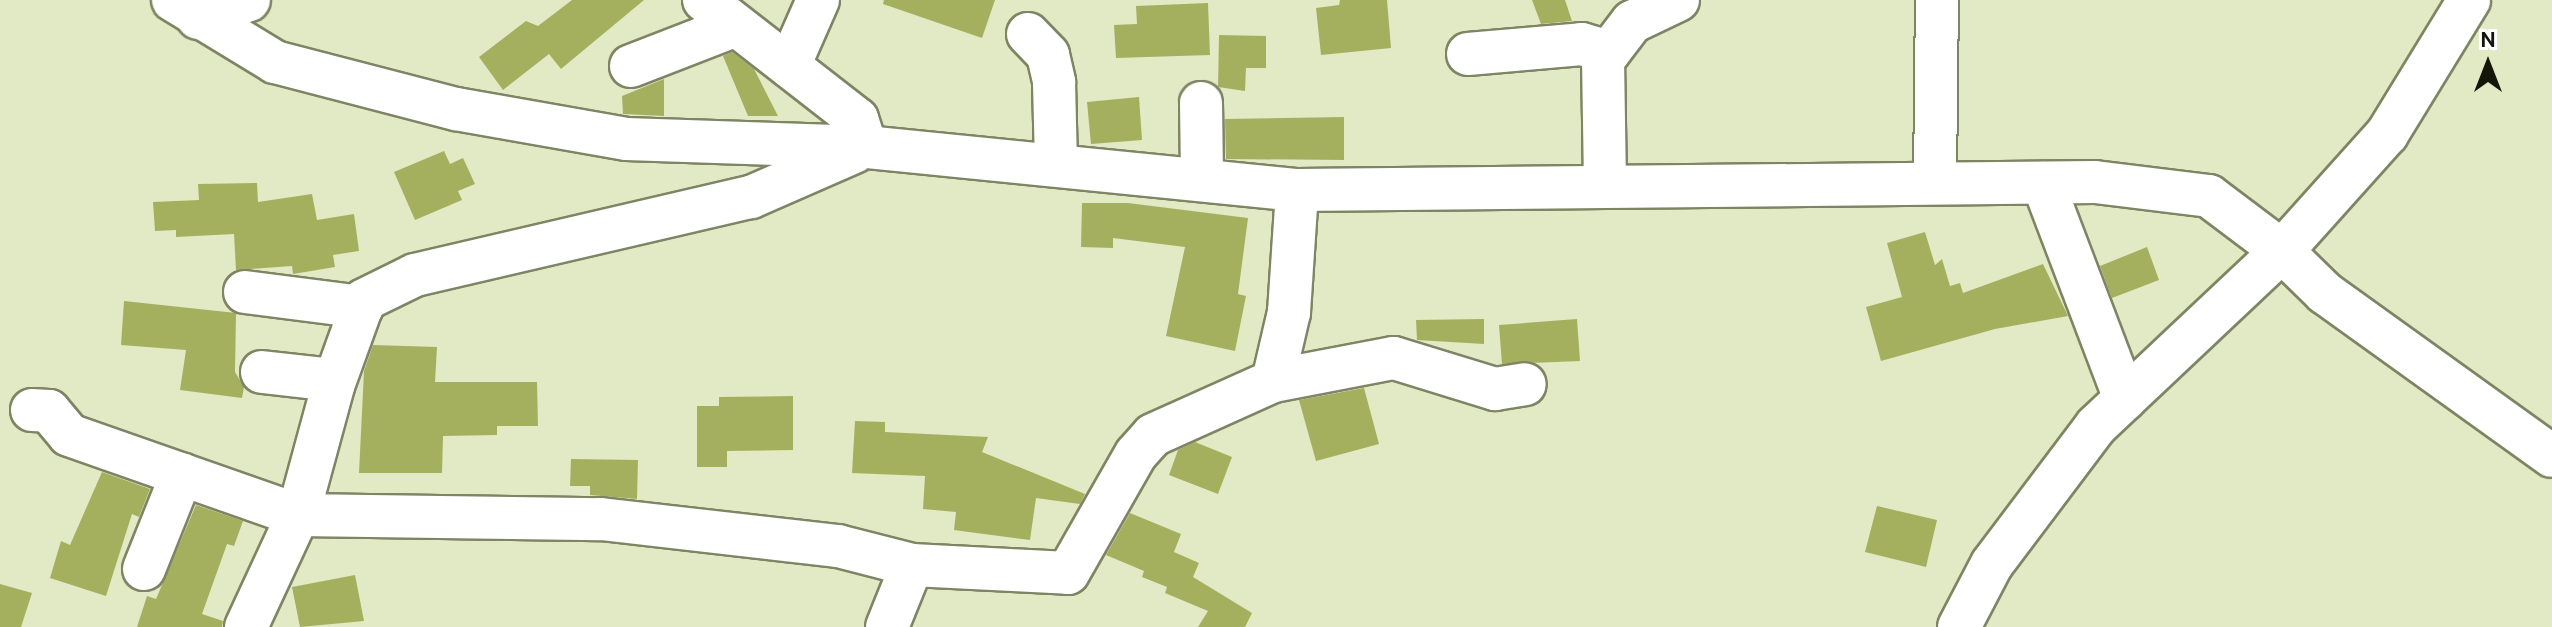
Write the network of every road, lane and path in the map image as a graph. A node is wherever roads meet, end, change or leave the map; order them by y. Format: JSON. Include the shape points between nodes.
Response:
{"nodes":[{"id":1,"x":249,"y":0,"type":"edge"},
{"id":2,"x":818,"y":0,"type":"edge"},
{"id":3,"x":1678,"y":0,"type":"edge"},
{"id":4,"x":1904,"y":0,"type":"edge"},
{"id":5,"x":1916,"y":0,"type":"edge"},
{"id":6,"x":1937,"y":0,"type":"edge"},
{"id":7,"x":2469,"y":0,"type":"edge"},
{"id":8,"x":185,"y":9,"type":"edge"},
{"id":9,"x":719,"y":13,"type":"edge"},
{"id":10,"x":1028,"y":34,"type":"dead end"},
{"id":11,"x":1609,"y":52,"type":"junction"},
{"id":12,"x":1468,"y":54,"type":"dead end"},
{"id":13,"x":631,"y":66,"type":"dead end"},
{"id":14,"x":789,"y":66,"type":"junction"},
{"id":15,"x":1201,"y":103,"type":"dead end"},
{"id":16,"x":866,"y":147,"type":"junction"},
{"id":17,"x":1056,"y":165,"type":"junction"},
{"id":18,"x":1202,"y":179,"type":"junction"},
{"id":19,"x":1935,"y":183,"type":"junction"},
{"id":20,"x":2043,"y":183,"type":"junction"},
{"id":21,"x":1605,"y":185,"type":"junction"},
{"id":22,"x":1297,"y":190,"type":"junction"},
{"id":23,"x":2282,"y":251,"type":"junction"},
{"id":24,"x":245,"y":292,"type":"dead end"},
{"id":25,"x":362,"y":307,"type":"junction"},
{"id":26,"x":262,"y":372,"type":"dead end"},
{"id":27,"x":335,"y":380,"type":"junction"},
{"id":28,"x":1273,"y":381,"type":"junction"},
{"id":29,"x":1525,"y":384,"type":"dead end"},
{"id":30,"x":2125,"y":399,"type":"junction"},
{"id":31,"x":32,"y":410,"type":"dead end"},
{"id":32,"x":2552,"y":456,"type":"edge"},
{"id":33,"x":182,"y":474,"type":"junction"},
{"id":34,"x":298,"y":515,"type":"junction"},
{"id":35,"x":912,"y":565,"type":"junction"},
{"id":36,"x":144,"y":569,"type":"dead end"},
{"id":37,"x":246,"y":627,"type":"edge"},
{"id":38,"x":887,"y":627,"type":"edge"},
{"id":39,"x":1959,"y":627,"type":"edge"}],
"edges":[{"from":1,"to":8,"type":"street"},
{"from":2,"to":14,"type":"street"},
{"from":3,"to":11,"type":"street","via":[[1632,22]]},
{"from":4,"to":5,"type":"street"},
{"from":6,"to":19,"type":"street"},
{"from":7,"to":23,"type":"street","via":[[2387,134]]},
{"from":8,"to":16,"type":"street","via":[[275,62],[546,129],[626,139]]},
{"from":9,"to":13,"type":"street"},
{"from":9,"to":14,"type":"street"},
{"from":10,"to":17,"type":"street","via":[[1048,55],[1054,82]]},
{"from":11,"to":12,"type":"street","via":[[1582,44]]},
{"from":11,"to":21,"type":"street","via":[[1603,60]]},
{"from":14,"to":16,"type":"street","via":[[857,119]]},
{"from":15,"to":18,"type":"street"},
{"from":16,"to":17,"type":"street"},
{"from":16,"to":25,"type":"street","via":[[751,197],[415,275],[364,300]]},
{"from":17,"to":18,"type":"street"},
{"from":18,"to":22,"type":"street"},
{"from":19,"to":20,"type":"street"},
{"from":19,"to":21,"type":"street"},
{"from":20,"to":23,"type":"street","via":[[2095,182],[2209,196]]},
{"from":20,"to":30,"type":"street"},
{"from":21,"to":22,"type":"street"},
{"from":22,"to":28,"type":"street","via":[[1289,312]]},
{"from":23,"to":30,"type":"street"},
{"from":23,"to":32,"type":"street","via":[[2325,293]]},
{"from":24,"to":25,"type":"street"},
{"from":25,"to":27,"type":"street"},
{"from":26,"to":27,"type":"street"},
{"from":27,"to":34,"type":"street"},
{"from":28,"to":29,"type":"street","via":[[1394,358],[1495,389]]},
{"from":28,"to":35,"type":"street","via":[[1153,435],[1136,454],[1068,573]]},
{"from":30,"to":39,"type":"street","via":[[2096,426],[1992,564]]},
{"from":31,"to":33,"type":"street","via":[[49,411],[69,435]]},
{"from":33,"to":34,"type":"street"},
{"from":33,"to":36,"type":"street"},
{"from":34,"to":35,"type":"street","via":[[601,519],[838,546]]},
{"from":34,"to":37,"type":"street"},
{"from":35,"to":38,"type":"street"}]}
